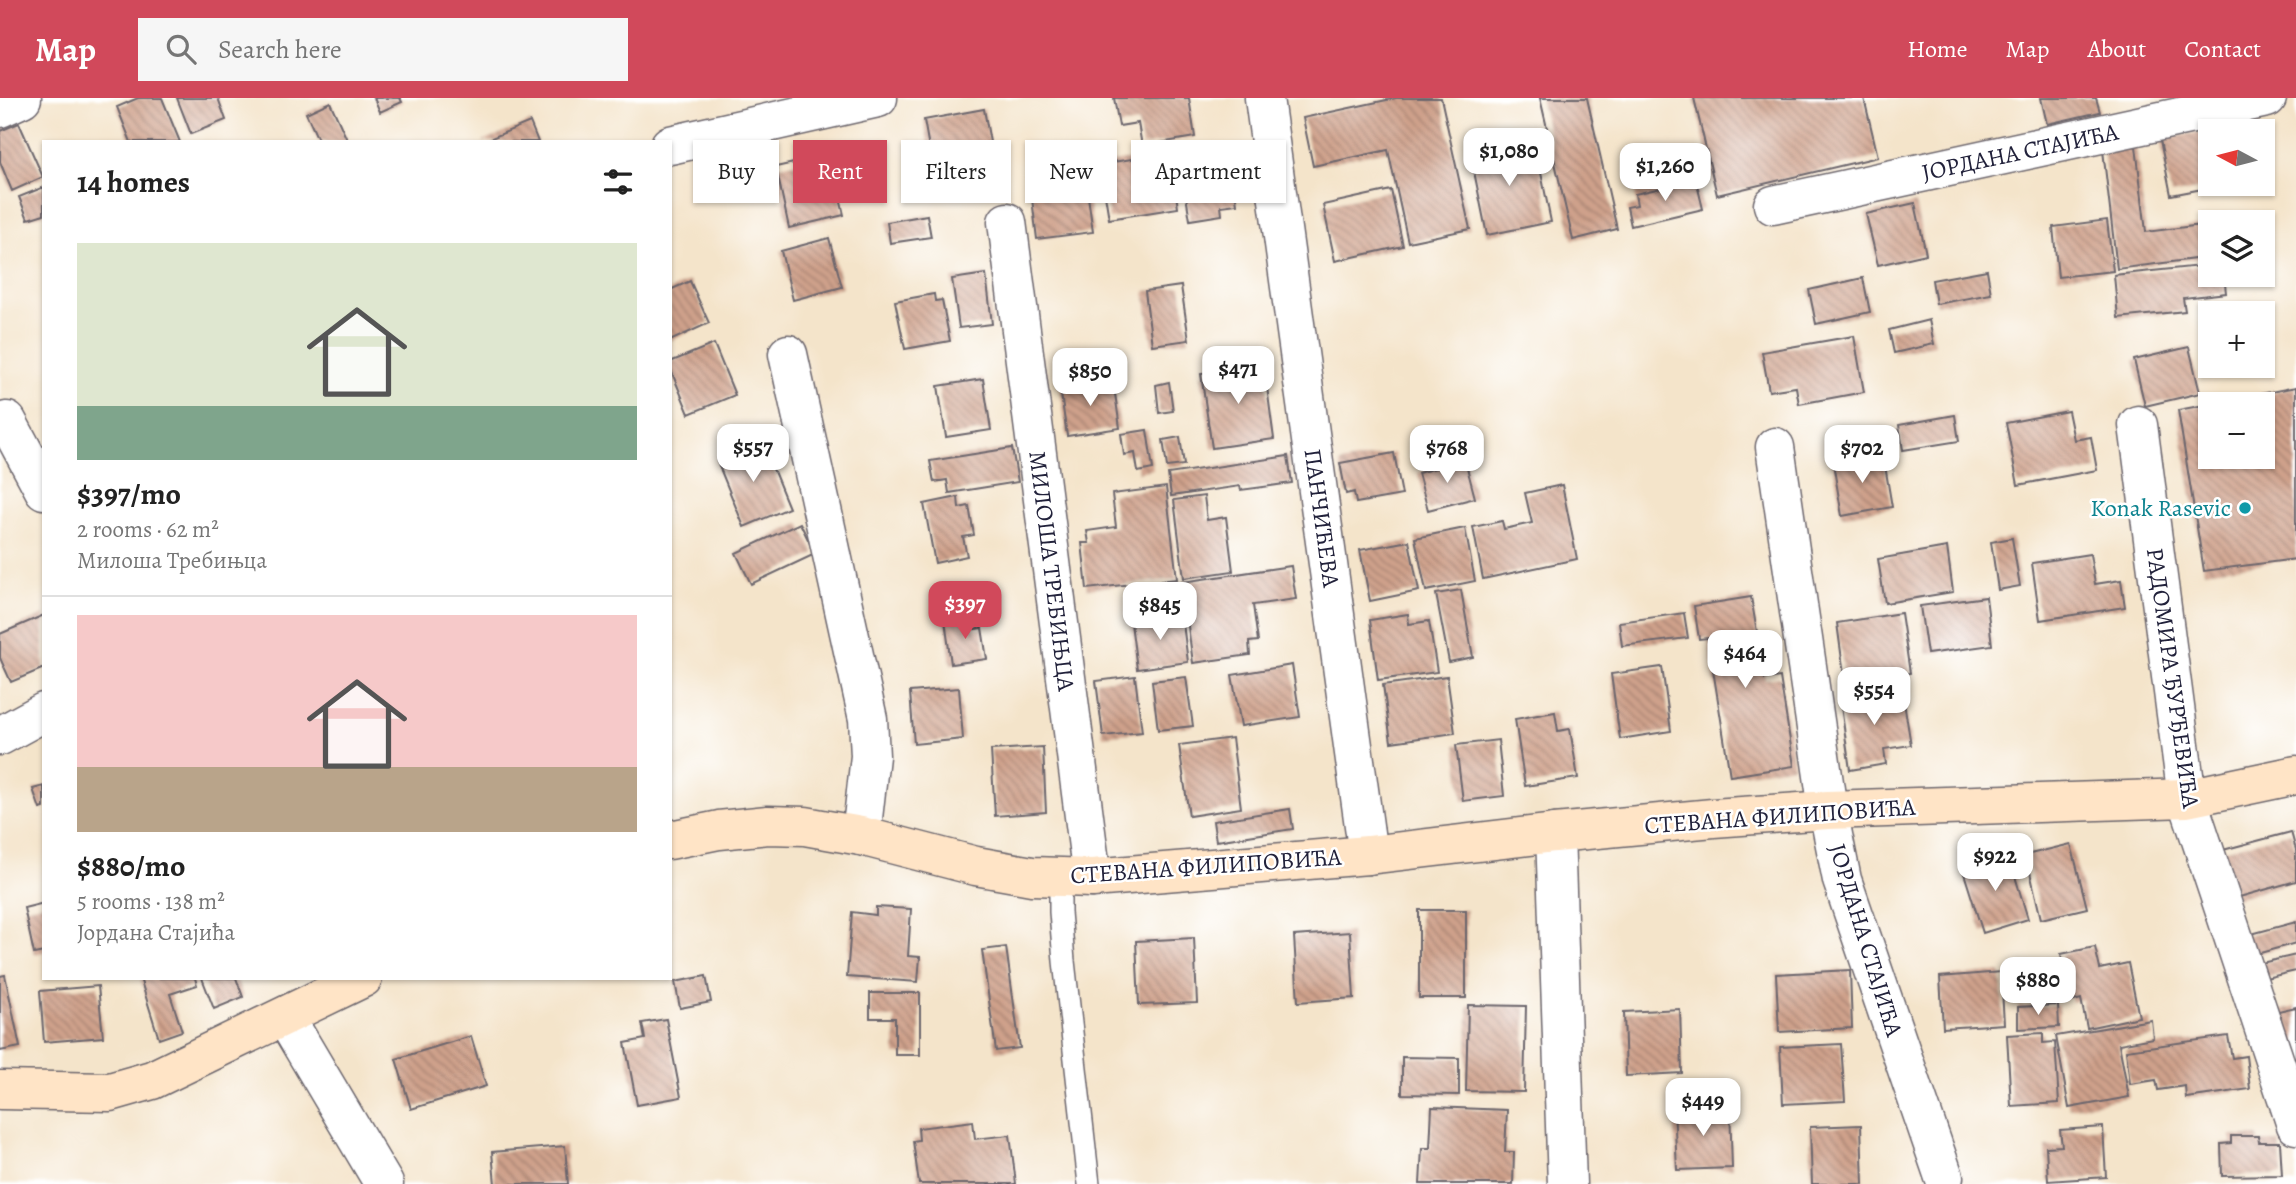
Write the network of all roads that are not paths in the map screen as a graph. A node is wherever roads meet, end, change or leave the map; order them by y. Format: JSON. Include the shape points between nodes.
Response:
{"nodes":[{"id":1,"x":22,"y":98,"type":"edge"},
{"id":2,"x":878,"y":98,"type":"edge"},
{"id":3,"x":2267,"y":98,"type":"edge"},
{"id":4,"x":1269,"y":99,"type":"edge"},
{"id":5,"x":0,"y":108,"type":"edge"},
{"id":6,"x":672,"y":145,"type":"edge"},
{"id":7,"x":1773,"y":205,"type":"dead end"},
{"id":8,"x":1007,"y":222,"type":"dead end"},
{"id":9,"x":788,"y":354,"type":"dead end"},
{"id":10,"x":7,"y":421,"type":"dead end"},
{"id":11,"x":2138,"y":425,"type":"dead end"},
{"id":12,"x":1775,"y":447,"type":"dead end"},
{"id":13,"x":42,"y":485,"type":"edge"},
{"id":14,"x":42,"y":713,"type":"edge"},
{"id":15,"x":0,"y":736,"type":"edge"},
{"id":16,"x":2296,"y":775,"type":"edge"},
{"id":17,"x":2187,"y":797,"type":"junction"},
{"id":18,"x":1828,"y":810,"type":"junction"},
{"id":19,"x":1555,"y":833,"type":"junction"},
{"id":20,"x":861,"y":836,"type":"junction"},
{"id":21,"x":672,"y":840,"type":"edge"},
{"id":22,"x":1368,"y":855,"type":"junction"},
{"id":23,"x":1076,"y":877,"type":"junction"},
{"id":24,"x":359,"y":980,"type":"edge"},
{"id":25,"x":285,"y":1017,"type":"junction"},
{"id":26,"x":0,"y":1090,"type":"edge"},
{"id":27,"x":2296,"y":1125,"type":"edge"},
{"id":28,"x":1944,"y":1177,"type":"dead end"},
{"id":29,"x":384,"y":1184,"type":"edge"},
{"id":30,"x":1089,"y":1184,"type":"edge"},
{"id":31,"x":1567,"y":1184,"type":"edge"}],
"edges":[{"from":1,"to":5,"type":"street"},
{"from":2,"to":6,"type":"street"},
{"from":3,"to":7,"type":"street","name":"ЈОРДАНА СТАЈИЋА"},
{"from":4,"to":22,"type":"street","name":"ПАНЧИЋЕВА"},
{"from":8,"to":23,"type":"street","name":"МИЛОША ТРЕБИЊЦА"},
{"from":9,"to":20,"type":"street","via":[[868,719],[870,756]]},
{"from":10,"to":13,"type":"street"},
{"from":11,"to":17,"type":"street","name":"РАДОМИРА ЂУРЂЕВИЋА"},
{"from":12,"to":18,"type":"street","name":"ЈОРДАНА СТАЈИЋА"},
{"from":14,"to":15,"type":"street"},
{"from":16,"to":17,"type":"street","name":"СТЕВАНА ФИЛИПОВИЋА"},
{"from":17,"to":18,"type":"street","name":"СТЕВАНА ФИЛИПОВИЋА"},
{"from":17,"to":27,"type":"street","name":"РАДОМИРА ЂУРЂЕВИЋА"},
{"from":18,"to":19,"type":"street","name":"СТЕВАНА ФИЛИПОВИЋА"},
{"from":18,"to":28,"type":"street","name":"ЈОРДАНА СТАЈИЋА","via":[[1842,880]]},
{"from":19,"to":22,"type":"street","name":"СТЕВАНА ФИЛИПОВИЋА"},
{"from":19,"to":31,"type":"street"},
{"from":20,"to":21,"type":"street","name":"СТЕВАНА ФИЛИПОВИЋА","via":[[768,825]]},
{"from":20,"to":23,"type":"street","name":"СТЕВАНА ФИЛИПОВИЋА","via":[[976,866],[1032,876]]},
{"from":22,"to":23,"type":"street","name":"СТЕВАНА ФИЛИПОВИЋА"},
{"from":23,"to":30,"type":"lane","via":[[1063,948]]},
{"from":24,"to":25,"type":"street"},
{"from":25,"to":26,"type":"street","via":[[152,1080],[110,1092]]},
{"from":25,"to":29,"type":"street"}]}
